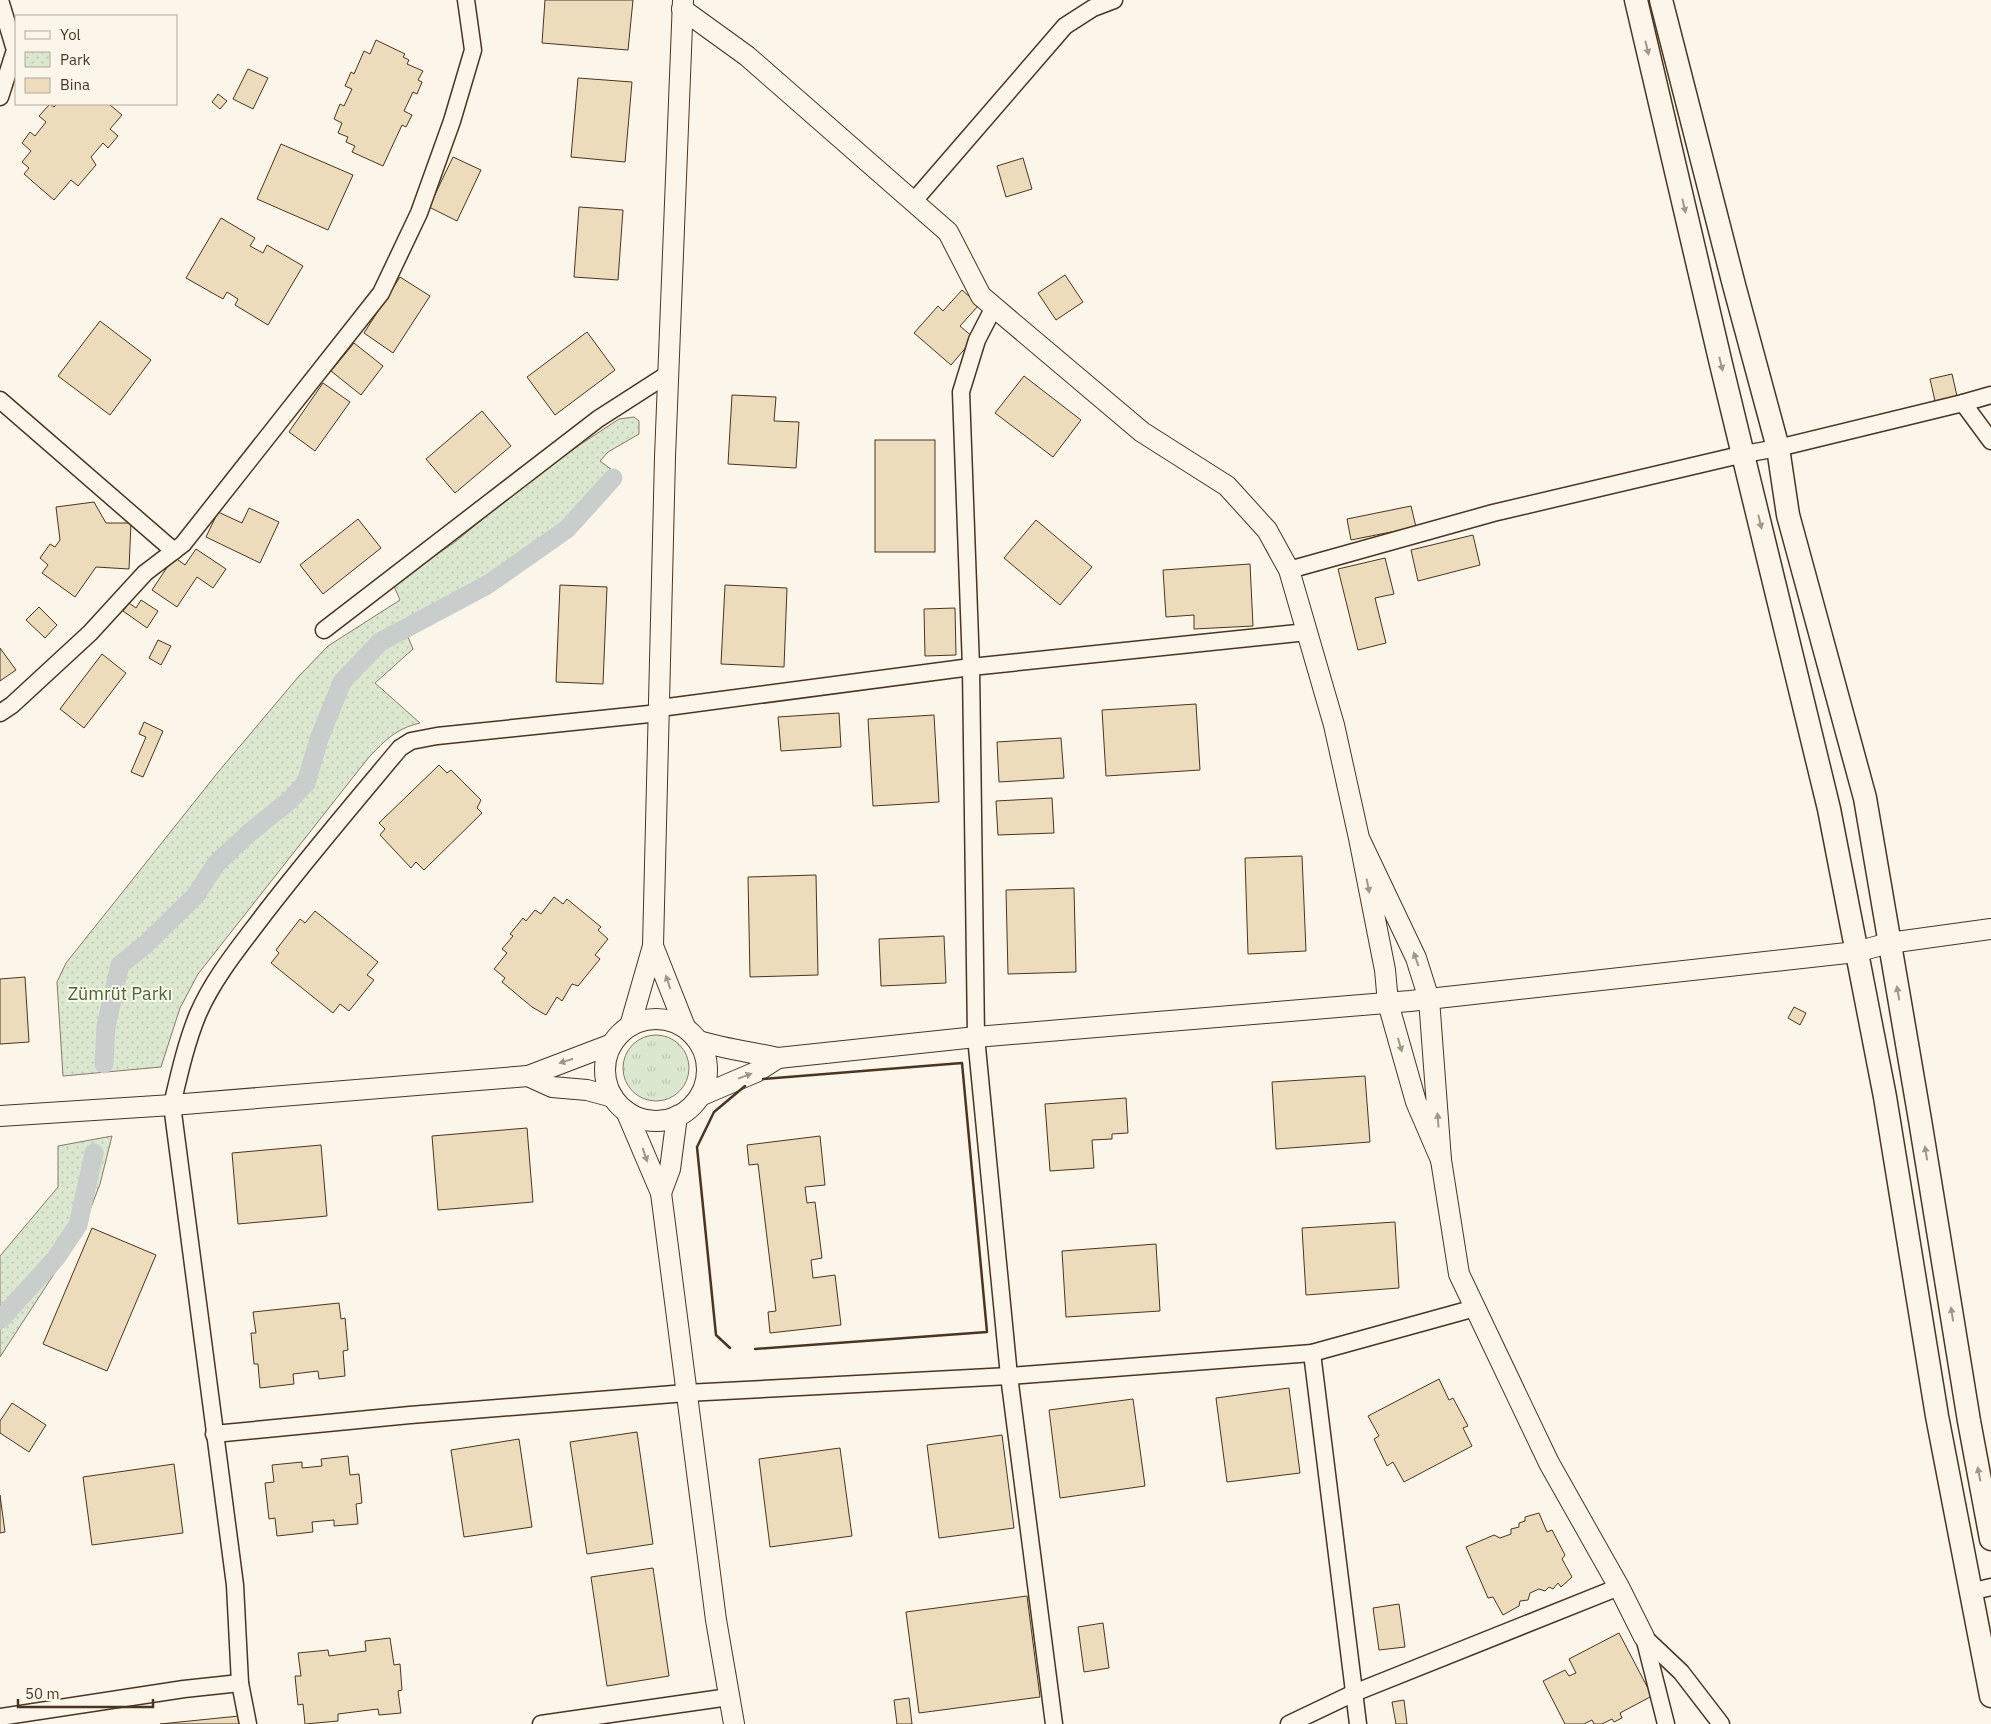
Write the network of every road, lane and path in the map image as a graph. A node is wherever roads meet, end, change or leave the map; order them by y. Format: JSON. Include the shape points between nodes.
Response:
{"nodes":[{"id":1,"x":0,"y":0,"type":"edge"},
{"id":2,"x":466,"y":0,"type":"edge"},
{"id":3,"x":1114,"y":0,"type":"edge"},
{"id":4,"x":1636,"y":0,"type":"edge"},
{"id":5,"x":1662,"y":0,"type":"edge"},
{"id":6,"x":678,"y":3,"type":"edge"},
{"id":7,"x":0,"y":97,"type":"edge"},
{"id":8,"x":913,"y":202,"type":"junction"},
{"id":9,"x":994,"y":307,"type":"junction"},
{"id":10,"x":668,"y":374,"type":"junction"},
{"id":11,"x":1991,"y":395,"type":"edge"},
{"id":12,"x":0,"y":400,"type":"edge"},
{"id":13,"x":1963,"y":403,"type":"junction"},
{"id":14,"x":1991,"y":441,"type":"edge"},
{"id":15,"x":1778,"y":448,"type":"junction"},
{"id":16,"x":1744,"y":454,"type":"junction"},
{"id":17,"x":174,"y":551,"type":"junction"},
{"id":18,"x":1289,"y":570,"type":"junction"},
{"id":19,"x":324,"y":630,"type":"dead end"},
{"id":20,"x":1307,"y":632,"type":"junction"},
{"id":21,"x":971,"y":668,"type":"junction"},
{"id":22,"x":660,"y":711,"type":"junction"},
{"id":23,"x":0,"y":713,"type":"edge"},
{"id":24,"x":1359,"y":838,"type":"junction"},
{"id":25,"x":1991,"y":929,"type":"edge"},
{"id":26,"x":1889,"y":943,"type":"junction"},
{"id":27,"x":653,"y":946,"type":"junction"},
{"id":28,"x":1856,"y":952,"type":"junction"},
{"id":29,"x":1429,"y":999,"type":"junction"},
{"id":30,"x":1388,"y":1003,"type":"junction"},
{"id":31,"x":630,"y":1026,"type":"junction"},
{"id":32,"x":692,"y":1034,"type":"junction"},
{"id":33,"x":976,"y":1037,"type":"junction"},
{"id":34,"x":612,"y":1044,"type":"junction"},
{"id":35,"x":778,"y":1058,"type":"junction"},
{"id":36,"x":528,"y":1076,"type":"junction"},
{"id":37,"x":700,"y":1096,"type":"junction"},
{"id":38,"x":620,"y":1104,"type":"junction"},
{"id":39,"x":172,"y":1106,"type":"junction"},
{"id":40,"x":0,"y":1116,"type":"edge"},
{"id":41,"x":677,"y":1116,"type":"junction"},
{"id":42,"x":1441,"y":1160,"type":"junction"},
{"id":43,"x":661,"y":1193,"type":"junction"},
{"id":44,"x":1475,"y":1308,"type":"junction"},
{"id":45,"x":1312,"y":1353,"type":"junction"},
{"id":46,"x":1009,"y":1376,"type":"junction"},
{"id":47,"x":686,"y":1393,"type":"junction"},
{"id":48,"x":214,"y":1434,"type":"junction"},
{"id":49,"x":1991,"y":1539,"type":"edge"},
{"id":50,"x":1619,"y":1587,"type":"junction"},
{"id":51,"x":1981,"y":1589,"type":"edge"},
{"id":52,"x":1644,"y":1637,"type":"junction"},
{"id":53,"x":240,"y":1683,"type":"junction"},
{"id":54,"x":1354,"y":1694,"type":"junction"},
{"id":55,"x":1991,"y":1696,"type":"edge"},
{"id":56,"x":729,"y":1697,"type":"junction"},
{"id":57,"x":5,"y":1719,"type":"edge"},
{"id":58,"x":248,"y":1724,"type":"edge"},
{"id":59,"x":541,"y":1724,"type":"edge"},
{"id":60,"x":734,"y":1724,"type":"edge"},
{"id":61,"x":1054,"y":1724,"type":"edge"},
{"id":62,"x":1289,"y":1724,"type":"edge"},
{"id":63,"x":1358,"y":1724,"type":"edge"},
{"id":64,"x":1666,"y":1724,"type":"edge"},
{"id":65,"x":1722,"y":1724,"type":"edge"}],
"edges":[{"from":1,"to":7,"type":"street","via":[[15,50]]},
{"from":2,"to":17,"type":"street","via":[[473,50],[468,68],[419,213],[382,293]]},
{"from":3,"to":8,"type":"street","via":[[1093,8],[1065,26]]},
{"from":4,"to":16,"type":"main road","one_way":true},
{"from":5,"to":15,"type":"main road"},
{"from":6,"to":8,"type":"street","via":[[747,56]]},
{"from":6,"to":10,"type":"street"},
{"from":8,"to":9,"type":"street","via":[[948,232],[981,296]]},
{"from":9,"to":18,"type":"street","via":[[1142,432],[1227,486],[1267,530]]},
{"from":9,"to":21,"type":"street","via":[[977,340],[961,392]]},
{"from":10,"to":19,"type":"street","via":[[598,419]]},
{"from":10,"to":22,"type":"street"},
{"from":11,"to":13,"type":"street"},
{"from":12,"to":17,"type":"street"},
{"from":13,"to":14,"type":"street"},
{"from":13,"to":15,"type":"street"},
{"from":15,"to":16,"type":"street"},
{"from":15,"to":26,"type":"main road","via":[[1788,516],[1865,798]]},
{"from":16,"to":18,"type":"street","via":[[1493,513]]},
{"from":16,"to":28,"type":"main road","one_way":true,"via":[[1829,809]]},
{"from":17,"to":23,"type":"street","via":[[145,573],[90,633]]},
{"from":18,"to":20,"type":"street"},
{"from":20,"to":21,"type":"street"},
{"from":20,"to":24,"type":"street","via":[[1334,725]]},
{"from":21,"to":22,"type":"street"},
{"from":21,"to":33,"type":"street"},
{"from":22,"to":27,"type":"street"},
{"from":22,"to":39,"type":"street","via":[[437,736],[411,741],[400,748],[297,872],[218,977],[198,1014]]},
{"from":29,"to":24,"type":"street","one_way":true,"via":[[1416,958]]},
{"from":24,"to":30,"type":"street","one_way":true,"via":[[1385,970]]},
{"from":25,"to":26,"type":"street"},
{"from":26,"to":28,"type":"street"},
{"from":49,"to":26,"type":"main road","one_way":true},
{"from":27,"to":31,"type":"street"},
{"from":32,"to":27,"type":"street","one_way":true},
{"from":28,"to":29,"type":"street"},
{"from":28,"to":51,"type":"main road","via":[[1885,1097],[1937,1416]]},
{"from":29,"to":30,"type":"street"},
{"from":42,"to":29,"type":"street","one_way":true},
{"from":30,"to":33,"type":"street"},
{"from":30,"to":42,"type":"street","one_way":true,"via":[[1416,1102]]},
{"from":31,"to":32,"type":"street","via":[[655,1018],[668,1020]]},
{"from":31,"to":34,"type":"street"},
{"from":32,"to":35,"type":"street","via":[[723,1049]]},
{"from":32,"to":37,"type":"street","via":[[705,1052],[708,1070]]},
{"from":33,"to":35,"type":"street"},
{"from":33,"to":46,"type":"street"},
{"from":34,"to":36,"type":"street","one_way":true},
{"from":34,"to":38,"type":"street","via":[[605,1074]]},
{"from":37,"to":35,"type":"street","one_way":true,"via":[[756,1072]]},
{"from":36,"to":38,"type":"street","via":[[552,1087],[587,1090]]},
{"from":36,"to":39,"type":"street"},
{"from":37,"to":41,"type":"street"},
{"from":38,"to":41,"type":"street","via":[[633,1116],[650,1121]]},
{"from":38,"to":43,"type":"street","one_way":true},
{"from":39,"to":40,"type":"street"},
{"from":39,"to":48,"type":"street"},
{"from":41,"to":43,"type":"street","via":[[670,1169]]},
{"from":42,"to":44,"type":"street","via":[[1459,1274]]},
{"from":43,"to":47,"type":"street"},
{"from":44,"to":45,"type":"street"},
{"from":44,"to":50,"type":"street","via":[[1549,1463]]},
{"from":45,"to":46,"type":"street"},
{"from":45,"to":54,"type":"street"},
{"from":46,"to":47,"type":"street"},
{"from":46,"to":61,"type":"street"},
{"from":47,"to":48,"type":"street"},
{"from":47,"to":56,"type":"street"},
{"from":48,"to":53,"type":"street","via":[[235,1585]]},
{"from":50,"to":52,"type":"street"},
{"from":50,"to":54,"type":"street"},
{"from":51,"to":55,"type":"main road"},
{"from":52,"to":64,"type":"street"},
{"from":52,"to":65,"type":"street","via":[[1681,1672]]},
{"from":53,"to":57,"type":"street","via":[[184,1689]]},
{"from":53,"to":58,"type":"street"},
{"from":54,"to":62,"type":"street"},
{"from":54,"to":63,"type":"street"},
{"from":56,"to":59,"type":"street"},
{"from":56,"to":60,"type":"street"}]}
